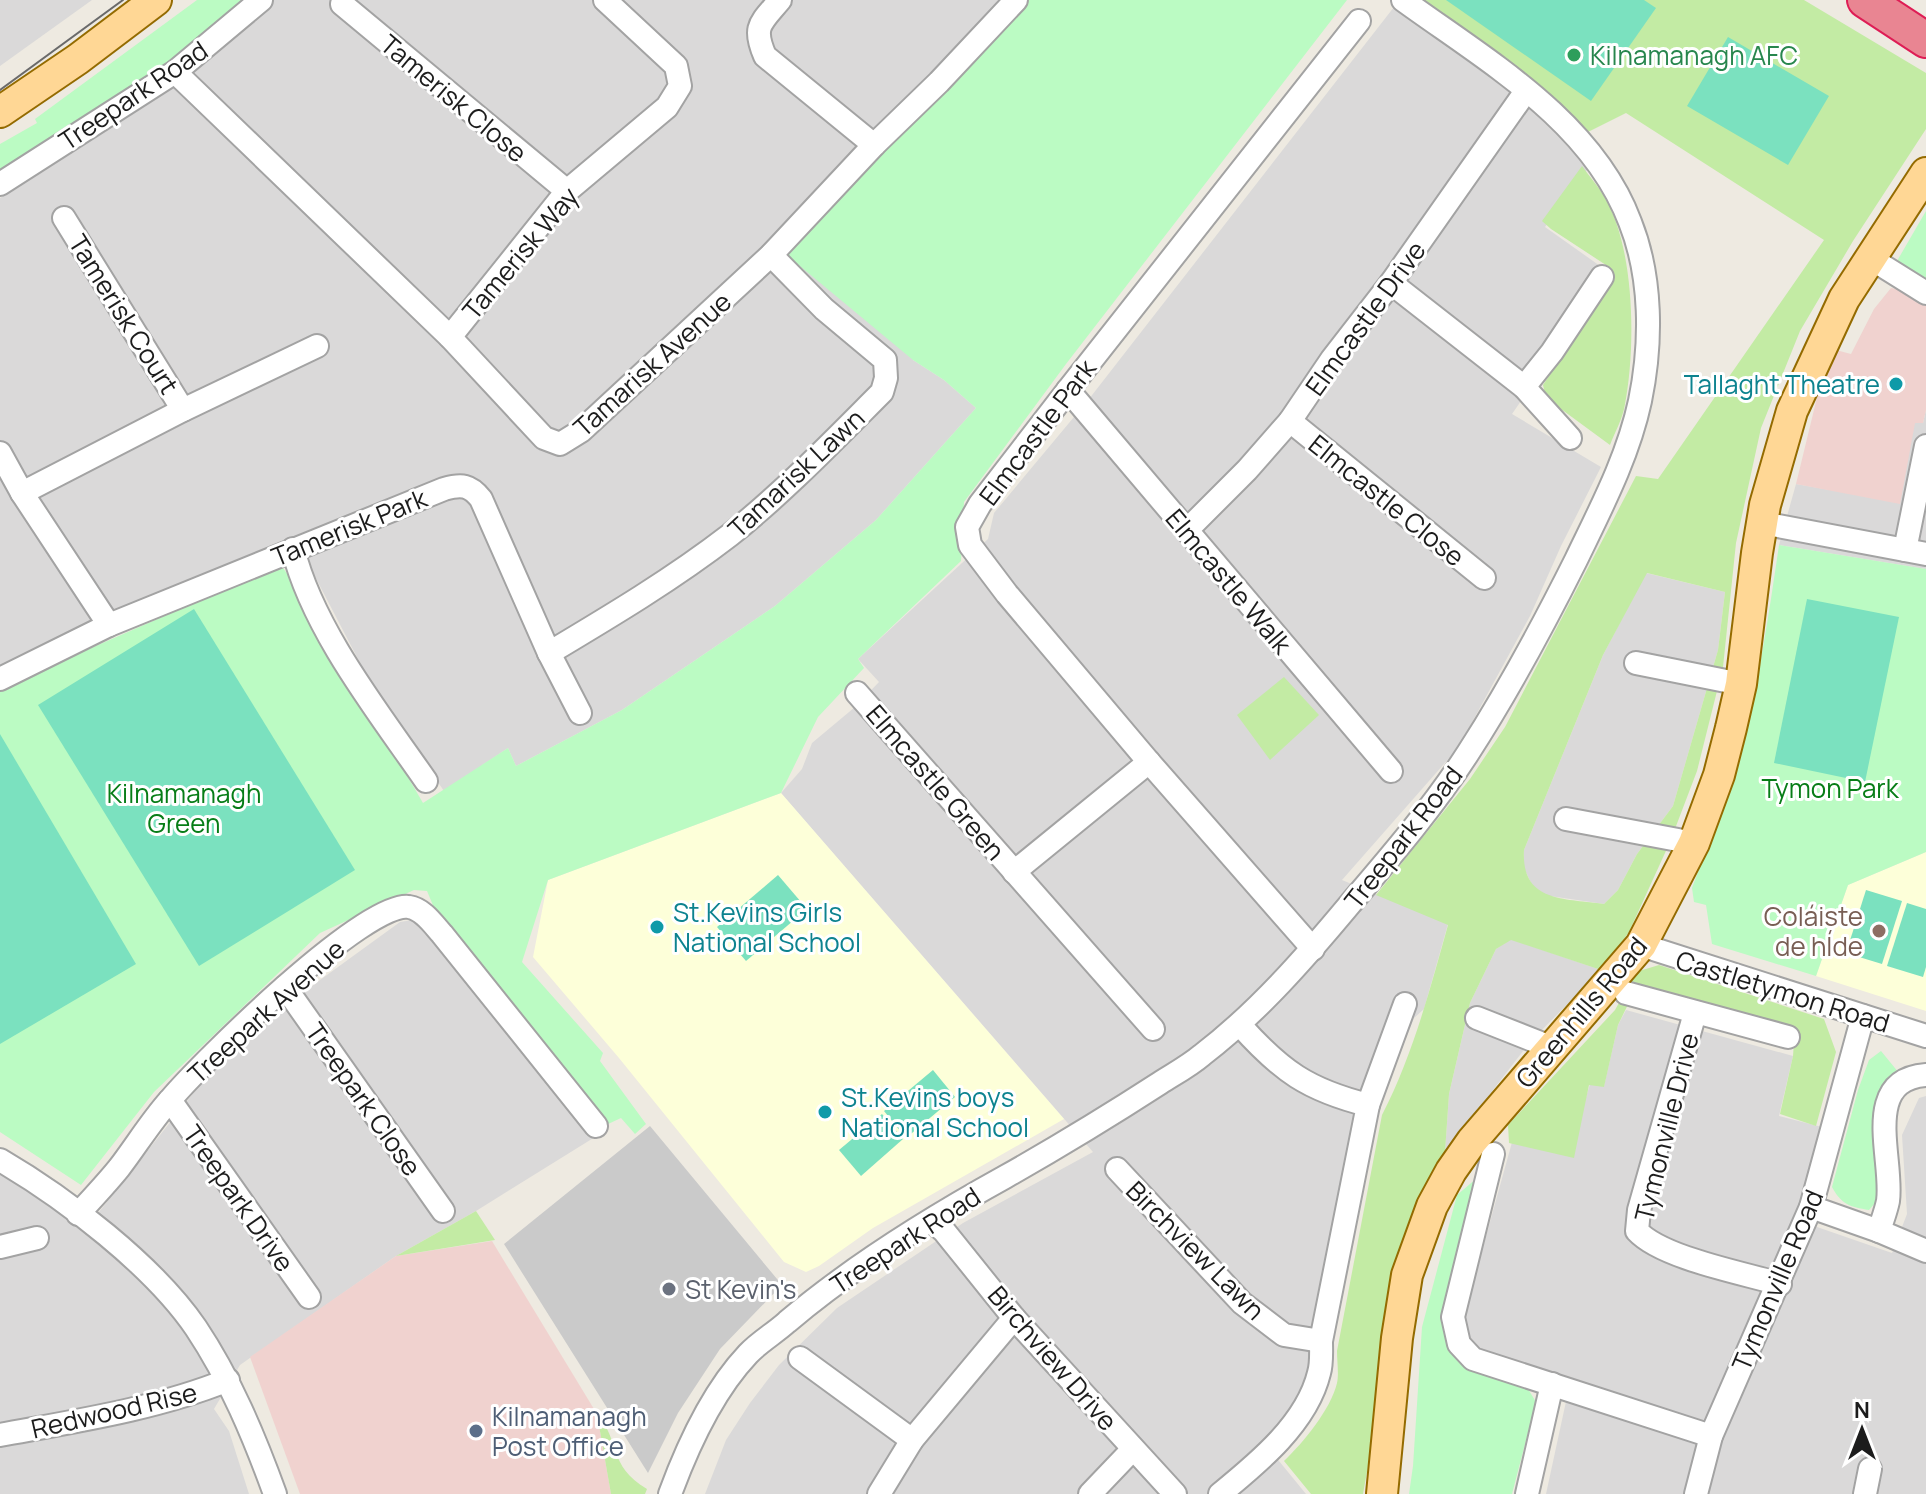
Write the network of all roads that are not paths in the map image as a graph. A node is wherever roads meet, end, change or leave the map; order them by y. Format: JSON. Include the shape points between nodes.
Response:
{"nodes":[{"id":1,"x":156,"y":0,"type":"edge"},
{"id":2,"x":261,"y":0,"type":"edge"},
{"id":3,"x":605,"y":0,"type":"edge"},
{"id":4,"x":780,"y":0,"type":"edge"},
{"id":5,"x":1016,"y":0,"type":"edge"},
{"id":6,"x":1403,"y":0,"type":"edge"},
{"id":7,"x":1865,"y":0,"type":"edge"},
{"id":8,"x":342,"y":4,"type":"dead end"},
{"id":9,"x":1359,"y":21,"type":"dead end"},
{"id":10,"x":1926,"y":40,"type":"edge"},
{"id":11,"x":175,"y":72,"type":"junction"},
{"id":12,"x":1526,"y":91,"type":"junction"},
{"id":13,"x":0,"y":112,"type":"edge"},
{"id":14,"x":874,"y":145,"type":"junction"},
{"id":15,"x":1926,"y":173,"type":"edge"},
{"id":16,"x":0,"y":184,"type":"edge"},
{"id":17,"x":567,"y":191,"type":"junction"},
{"id":18,"x":64,"y":218,"type":"dead end"},
{"id":19,"x":771,"y":255,"type":"junction"},
{"id":20,"x":1870,"y":258,"type":"junction"},
{"id":21,"x":1602,"y":277,"type":"dead end"},
{"id":22,"x":1391,"y":283,"type":"junction"},
{"id":23,"x":1926,"y":293,"type":"edge"},
{"id":24,"x":450,"y":337,"type":"junction"},
{"id":25,"x":317,"y":346,"type":"dead end"},
{"id":26,"x":1524,"y":387,"type":"junction"},
{"id":27,"x":1068,"y":390,"type":"junction"},
{"id":28,"x":183,"y":410,"type":"junction"},
{"id":29,"x":1290,"y":421,"type":"junction"},
{"id":30,"x":1570,"y":438,"type":"dead end"},
{"id":31,"x":1926,"y":446,"type":"edge"},
{"id":32,"x":0,"y":453,"type":"edge"},
{"id":33,"x":22,"y":493,"type":"junction"},
{"id":34,"x":1762,"y":523,"type":"junction"},
{"id":35,"x":1187,"y":530,"type":"junction"},
{"id":36,"x":293,"y":549,"type":"junction"},
{"id":37,"x":1915,"y":552,"type":"edge"},
{"id":38,"x":1484,"y":578,"type":"dead end"},
{"id":39,"x":109,"y":625,"type":"junction"},
{"id":40,"x":549,"y":653,"type":"junction"},
{"id":41,"x":1636,"y":663,"type":"dead end"},
{"id":42,"x":0,"y":679,"type":"edge"},
{"id":43,"x":1741,"y":684,"type":"junction"},
{"id":44,"x":857,"y":693,"type":"dead end"},
{"id":45,"x":580,"y":713,"type":"dead end"},
{"id":46,"x":1149,"y":762,"type":"junction"},
{"id":47,"x":1391,"y":771,"type":"dead end"},
{"id":48,"x":426,"y":781,"type":"dead end"},
{"id":49,"x":1566,"y":819,"type":"dead end"},
{"id":50,"x":1694,"y":843,"type":"junction"},
{"id":51,"x":1014,"y":872,"type":"junction"},
{"id":52,"x":1641,"y":945,"type":"junction"},
{"id":53,"x":1313,"y":949,"type":"junction"},
{"id":54,"x":285,"y":987,"type":"junction"},
{"id":55,"x":1626,"y":993,"type":"dead end"},
{"id":56,"x":1405,"y":1004,"type":"dead end"},
{"id":57,"x":1695,"y":1013,"type":"junction"},
{"id":58,"x":1863,"y":1016,"type":"junction"},
{"id":59,"x":1477,"y":1018,"type":"dead end"},
{"id":60,"x":1240,"y":1025,"type":"junction"},
{"id":61,"x":1153,"y":1029,"type":"dead end"},
{"id":62,"x":1926,"y":1036,"type":"edge"},
{"id":63,"x":1788,"y":1037,"type":"dead end"},
{"id":64,"x":1553,"y":1048,"type":"junction"},
{"id":65,"x":1926,"y":1075,"type":"edge"},
{"id":66,"x":170,"y":1100,"type":"junction"},
{"id":67,"x":1368,"y":1105,"type":"junction"},
{"id":68,"x":596,"y":1126,"type":"dead end"},
{"id":69,"x":1493,"y":1154,"type":"dead end"},
{"id":70,"x":0,"y":1160,"type":"edge"},
{"id":71,"x":1117,"y":1169,"type":"dead end"},
{"id":72,"x":1811,"y":1207,"type":"junction"},
{"id":73,"x":443,"y":1211,"type":"dead end"},
{"id":74,"x":78,"y":1214,"type":"junction"},
{"id":75,"x":932,"y":1221,"type":"junction"},
{"id":76,"x":1879,"y":1231,"type":"junction"},
{"id":77,"x":37,"y":1238,"type":"dead end"},
{"id":78,"x":0,"y":1247,"type":"edge"},
{"id":79,"x":1926,"y":1251,"type":"edge"},
{"id":80,"x":1780,"y":1284,"type":"junction"},
{"id":81,"x":309,"y":1297,"type":"dead end"},
{"id":82,"x":1014,"y":1318,"type":"junction"},
{"id":83,"x":1321,"y":1341,"type":"junction"},
{"id":84,"x":800,"y":1358,"type":"dead end"},
{"id":85,"x":228,"y":1380,"type":"junction"},
{"id":86,"x":1552,"y":1384,"type":"junction"},
{"id":87,"x":0,"y":1435,"type":"edge"},
{"id":88,"x":1711,"y":1436,"type":"junction"},
{"id":89,"x":912,"y":1440,"type":"junction"},
{"id":90,"x":1133,"y":1449,"type":"junction"},
{"id":91,"x":1870,"y":1469,"type":"dead end"},
{"id":92,"x":275,"y":1494,"type":"edge"},
{"id":93,"x":670,"y":1494,"type":"edge"},
{"id":94,"x":879,"y":1494,"type":"edge"},
{"id":95,"x":1090,"y":1494,"type":"edge"},
{"id":96,"x":1175,"y":1494,"type":"edge"},
{"id":97,"x":1220,"y":1494,"type":"edge"},
{"id":98,"x":1382,"y":1494,"type":"edge"},
{"id":99,"x":1527,"y":1494,"type":"edge"},
{"id":100,"x":1696,"y":1494,"type":"edge"},
{"id":101,"x":1865,"y":1494,"type":"edge"}],
"edges":[{"from":1,"to":13,"type":"main road"},
{"from":2,"to":11,"type":"street","name":"Treepark Road"},
{"from":3,"to":17,"type":"street","name":"Tamerisk Way","via":[[676,66],[680,86],[667,107]]},
{"from":4,"to":14,"type":"street","via":[[758,27],[765,56]]},
{"from":5,"to":14,"type":"street","name":"Tamarisk Avenue"},
{"from":6,"to":12,"type":"street","name":"Treepark Road"},
{"from":7,"to":10,"type":"highway"},
{"from":8,"to":17,"type":"street","name":"Tamerisk Close"},
{"from":9,"to":27,"type":"street","name":"Elmcastle Park"},
{"from":11,"to":16,"type":"street","name":"Treepark Road"},
{"from":11,"to":24,"type":"street","name":"Tamarisk Avenue"},
{"from":12,"to":22,"type":"street","name":"Elmcastle Drive"},
{"from":12,"to":53,"type":"street","name":"Treepark Road","via":[[1580,139],[1610,178],[1630,222],[1644,266],[1648,310],[1641,398],[1624,458],[1508,688],[1466,757]]},
{"from":14,"to":19,"type":"street","name":"Tamarisk Avenue"},
{"from":15,"to":20,"type":"main road","name":"Greenhills Road"},
{"from":17,"to":24,"type":"street","name":"Tamerisk Way"},
{"from":18,"to":28,"type":"street","name":"Tamerisk Court"},
{"from":19,"to":24,"type":"street","name":"Tamarisk Avenue","via":[[581,431],[560,444],[544,438]]},
{"from":19,"to":40,"type":"street","name":"Tamarisk Lawn","via":[[885,360],[882,392],[730,535],[644,596]]},
{"from":20,"to":23,"type":"street"},
{"from":20,"to":34,"type":"main road","name":"Greenhills Road","via":[[1844,299],[1774,471]]},
{"from":21,"to":26,"type":"street"},
{"from":22,"to":26,"type":"street"},
{"from":22,"to":29,"type":"street","name":"Elmcastle Drive"},
{"from":25,"to":28,"type":"street","name":"Tamerisk Court"},
{"from":26,"to":30,"type":"street"},
{"from":27,"to":35,"type":"street","name":"Elmcastle Walk"},
{"from":27,"to":46,"type":"street","name":"Elmcastle Park","via":[[980,504],[967,527],[970,545]]},
{"from":28,"to":33,"type":"street","name":"Tamerisk Court"},
{"from":29,"to":35,"type":"street","name":"Elmcastle Drive"},
{"from":29,"to":38,"type":"street","name":"Elmcastle Close"},
{"from":31,"to":37,"type":"street"},
{"from":32,"to":33,"type":"street"},
{"from":33,"to":39,"type":"street"},
{"from":34,"to":37,"type":"street"},
{"from":34,"to":43,"type":"main road","name":"Greenhills Road"},
{"from":35,"to":47,"type":"street","name":"Elmcastle Walk"},
{"from":36,"to":39,"type":"street","name":"Tamerisk Park"},
{"from":36,"to":40,"type":"street","name":"Tamerisk Park","via":[[461,485],[481,499]]},
{"from":36,"to":48,"type":"street","via":[[332,641]]},
{"from":39,"to":42,"type":"street","name":"Tamerisk Park"},
{"from":40,"to":45,"type":"street","name":"Tamerisk Park"},
{"from":41,"to":43,"type":"street"},
{"from":43,"to":50,"type":"main road","name":"Greenhills Road","via":[[1719,775]]},
{"from":44,"to":51,"type":"street","name":"Elmcastle Green"},
{"from":46,"to":51,"type":"street","name":"Elmcastle Green"},
{"from":46,"to":53,"type":"street","name":"Elmcastle Park"},
{"from":49,"to":50,"type":"street"},
{"from":50,"to":52,"type":"main road","name":"Greenhills Road"},
{"from":51,"to":61,"type":"street","name":"Elmcastle Green"},
{"from":52,"to":58,"type":"street","name":"Castletymon Road"},
{"from":52,"to":64,"type":"main road","name":"Greenhills Road"},
{"from":53,"to":60,"type":"street","name":"Treepark Road"},
{"from":54,"to":66,"type":"street","name":"Treepark Avenue"},
{"from":54,"to":68,"type":"street","name":"Treepark Avenue","via":[[328,949],[386,912],[406,906],[418,910]]},
{"from":54,"to":73,"type":"street","name":"Treepark Close"},
{"from":55,"to":57,"type":"street","name":"Tymonville Drive"},
{"from":56,"to":67,"type":"street"},
{"from":57,"to":63,"type":"street","name":"Tymonville Drive"},
{"from":57,"to":80,"type":"street","name":"Tymonville Drive","via":[[1637,1231],[1679,1255]]},
{"from":58,"to":62,"type":"street","name":"Castletymon Road"},
{"from":58,"to":72,"type":"street","name":"Tymonville Road"},
{"from":59,"to":64,"type":"street"},
{"from":60,"to":67,"type":"street","via":[[1271,1060],[1303,1080],[1333,1096]]},
{"from":60,"to":75,"type":"street","name":"Treepark Road","via":[[1100,1123]]},
{"from":64,"to":98,"type":"main road","name":"Greenhills Road","via":[[1472,1141],[1432,1206],[1407,1275]]},
{"from":65,"to":76,"type":"street","via":[[1906,1078],[1894,1089],[1884,1120],[1888,1200]]},
{"from":66,"to":74,"type":"street","name":"Treepark Avenue"},
{"from":66,"to":81,"type":"street","name":"Treepark Drive"},
{"from":67,"to":83,"type":"street"},
{"from":69,"to":86,"type":"street","via":[[1453,1317],[1459,1344],[1473,1359]]},
{"from":70,"to":74,"type":"street"},
{"from":71,"to":83,"type":"street","name":"Birchview Lawn","via":[[1242,1303],[1284,1335]]},
{"from":72,"to":76,"type":"street"},
{"from":72,"to":80,"type":"street","name":"Tymonville Road"},
{"from":74,"to":85,"type":"street","via":[[151,1275],[194,1325]]},
{"from":75,"to":82,"type":"street","name":"Birchview Drive"},
{"from":75,"to":93,"type":"street","name":"Treepark Road","via":[[813,1299],[750,1352],[717,1393]]},
{"from":76,"to":79,"type":"street"},
{"from":77,"to":78,"type":"street"},
{"from":80,"to":88,"type":"street","name":"Tymonville Road"},
{"from":82,"to":89,"type":"street"},
{"from":82,"to":90,"type":"street","name":"Birchview Drive"},
{"from":83,"to":97,"type":"street","via":[[1320,1372],[1287,1433]]},
{"from":84,"to":89,"type":"street"},
{"from":85,"to":87,"type":"street","name":"Redwood Rise"},
{"from":85,"to":92,"type":"street"},
{"from":86,"to":88,"type":"street"},
{"from":86,"to":99,"type":"street"},
{"from":88,"to":100,"type":"street","name":"Tymonville Road"},
{"from":89,"to":94,"type":"street"},
{"from":90,"to":95,"type":"street"},
{"from":90,"to":96,"type":"street","name":"Birchview Drive"},
{"from":91,"to":101,"type":"street"}]}
